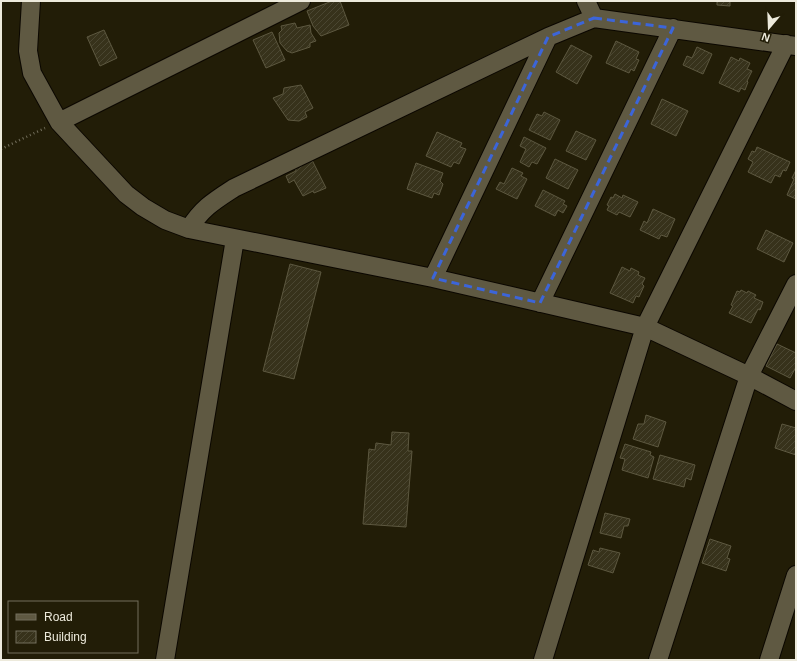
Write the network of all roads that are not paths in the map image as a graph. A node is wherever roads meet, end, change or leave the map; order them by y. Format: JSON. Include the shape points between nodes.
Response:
{"nodes":[{"id":1,"x":31,"y":1,"type":"edge"},
{"id":2,"x":301,"y":1,"type":"edge"},
{"id":3,"x":586,"y":1,"type":"edge"},
{"id":4,"x":594,"y":18,"type":"junction"},
{"id":5,"x":673,"y":28,"type":"junction"},
{"id":6,"x":548,"y":37,"type":"junction"},
{"id":7,"x":791,"y":45,"type":"edge"},
{"id":8,"x":59,"y":122,"type":"junction"},
{"id":9,"x":189,"y":229,"type":"junction"},
{"id":10,"x":235,"y":239,"type":"junction"},
{"id":11,"x":433,"y":278,"type":"junction"},
{"id":12,"x":796,"y":284,"type":"edge"},
{"id":13,"x":540,"y":303,"type":"junction"},
{"id":14,"x":645,"y":328,"type":"junction"},
{"id":15,"x":749,"y":376,"type":"junction"},
{"id":16,"x":796,"y":401,"type":"edge"},
{"id":17,"x":796,"y":575,"type":"edge"},
{"id":18,"x":165,"y":660,"type":"edge"},
{"id":19,"x":542,"y":660,"type":"edge"},
{"id":20,"x":658,"y":660,"type":"edge"},
{"id":21,"x":769,"y":660,"type":"edge"}],
"edges":[{"from":1,"to":8,"type":"street","via":[[28,51],[32,73]]},
{"from":2,"to":8,"type":"street"},
{"from":3,"to":4,"type":"street"},
{"from":4,"to":5,"type":"street"},
{"from":4,"to":6,"type":"street"},
{"from":5,"to":7,"type":"street"},
{"from":5,"to":13,"type":"street"},
{"from":6,"to":9,"type":"street","via":[[234,188],[211,202],[198,214]]},
{"from":6,"to":11,"type":"street"},
{"from":7,"to":14,"type":"street"},
{"from":8,"to":9,"type":"street","via":[[126,194],[165,220]]},
{"from":9,"to":10,"type":"street"},
{"from":10,"to":11,"type":"street"},
{"from":10,"to":18,"type":"street"},
{"from":11,"to":13,"type":"street"},
{"from":12,"to":15,"type":"street"},
{"from":13,"to":14,"type":"street"},
{"from":14,"to":15,"type":"street"},
{"from":14,"to":19,"type":"street"},
{"from":15,"to":16,"type":"street"},
{"from":15,"to":20,"type":"street"},
{"from":17,"to":21,"type":"street"}]}
